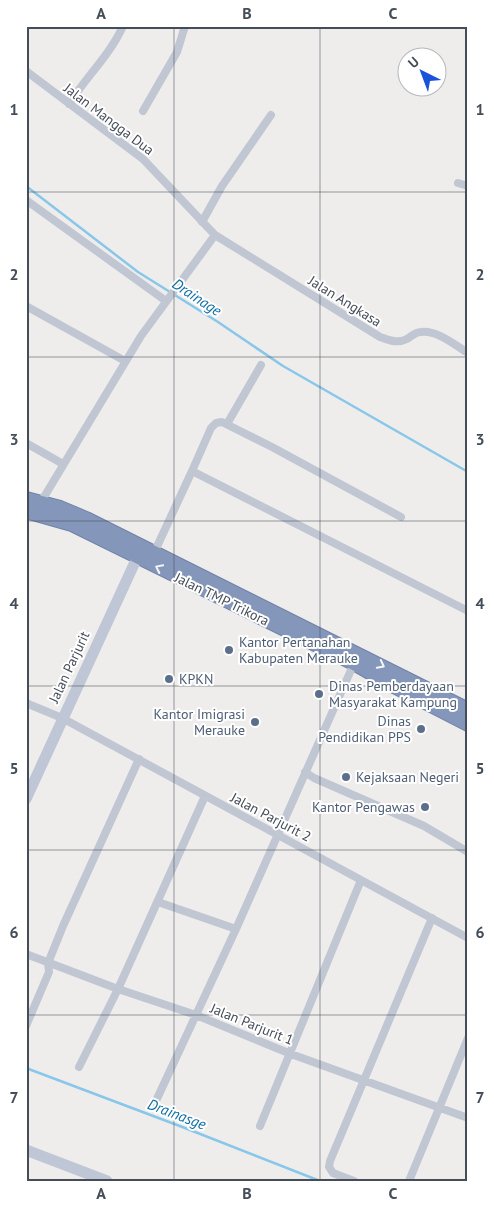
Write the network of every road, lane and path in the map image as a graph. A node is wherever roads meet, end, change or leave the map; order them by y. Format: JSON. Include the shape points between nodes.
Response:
{"nodes":[{"id":1,"x":124,"y":26,"type":"edge"},
{"id":2,"x":185,"y":26,"type":"edge"},
{"id":3,"x":26,"y":71,"type":"edge"},
{"id":4,"x":69,"y":104,"type":"junction"},
{"id":5,"x":143,"y":111,"type":"dead end"},
{"id":6,"x":271,"y":115,"type":"dead end"},
{"id":7,"x":458,"y":183,"type":"dead end"},
{"id":8,"x":468,"y":186,"type":"edge"},
{"id":9,"x":26,"y":200,"type":"edge"},
{"id":10,"x":202,"y":222,"type":"junction"},
{"id":11,"x":215,"y":235,"type":"junction"},
{"id":12,"x":167,"y":299,"type":"junction"},
{"id":13,"x":26,"y":306,"type":"edge"},
{"id":14,"x":468,"y":353,"type":"edge"},
{"id":15,"x":125,"y":361,"type":"junction"},
{"id":16,"x":261,"y":365,"type":"dead end"},
{"id":17,"x":227,"y":424,"type":"junction"},
{"id":18,"x":26,"y":443,"type":"edge"},
{"id":19,"x":63,"y":464,"type":"junction"},
{"id":20,"x":192,"y":471,"type":"junction"},
{"id":21,"x":26,"y":499,"type":"edge"},
{"id":22,"x":41,"y":502,"type":"junction"},
{"id":23,"x":26,"y":511,"type":"edge"},
{"id":24,"x":400,"y":516,"type":"dead end"},
{"id":25,"x":144,"y":552,"type":"junction"},
{"id":26,"x":468,"y":611,"type":"edge"},
{"id":27,"x":356,"y":658,"type":"junction"},
{"id":28,"x":26,"y":702,"type":"edge"},
{"id":29,"x":468,"y":710,"type":"edge"},
{"id":30,"x":62,"y":718,"type":"junction"},
{"id":31,"x":468,"y":724,"type":"edge"},
{"id":32,"x":139,"y":760,"type":"junction"},
{"id":33,"x":305,"y":772,"type":"junction"},
{"id":34,"x":206,"y":796,"type":"junction"},
{"id":35,"x":26,"y":800,"type":"edge"},
{"id":36,"x":279,"y":835,"type":"junction"},
{"id":37,"x":468,"y":852,"type":"edge"},
{"id":38,"x":361,"y":880,"type":"junction"},
{"id":39,"x":158,"y":902,"type":"junction"},
{"id":40,"x":432,"y":918,"type":"junction"},
{"id":41,"x":236,"y":928,"type":"junction"},
{"id":42,"x":468,"y":938,"type":"edge"},
{"id":43,"x":26,"y":954,"type":"edge"},
{"id":44,"x":48,"y":963,"type":"junction"},
{"id":45,"x":118,"y":989,"type":"junction"},
{"id":46,"x":196,"y":1015,"type":"junction"},
{"id":47,"x":26,"y":1026,"type":"edge"},
{"id":48,"x":468,"y":1038,"type":"edge"},
{"id":49,"x":291,"y":1054,"type":"junction"},
{"id":50,"x":79,"y":1067,"type":"dead end"},
{"id":51,"x":365,"y":1080,"type":"junction"},
{"id":52,"x":155,"y":1103,"type":"dead end"},
{"id":53,"x":438,"y":1107,"type":"junction"},
{"id":54,"x":468,"y":1118,"type":"edge"},
{"id":55,"x":260,"y":1126,"type":"dead end"},
{"id":56,"x":26,"y":1150,"type":"edge"},
{"id":57,"x":107,"y":1181,"type":"edge"},
{"id":58,"x":354,"y":1181,"type":"edge"},
{"id":59,"x":408,"y":1181,"type":"edge"}],
"edges":[{"from":1,"to":4,"type":"street"},
{"from":2,"to":5,"type":"street","via":[[174,58]]},
{"from":3,"to":4,"type":"street","name":"Jalan Mangga Dua"},
{"from":4,"to":10,"type":"street","name":"Jalan Mangga Dua","via":[[143,159]]},
{"from":6,"to":10,"type":"street","via":[[226,180]]},
{"from":7,"to":8,"type":"street"},
{"from":9,"to":12,"type":"street"},
{"from":10,"to":11,"type":"street","name":"Jalan Mangga Dua"},
{"from":11,"to":12,"type":"street"},
{"from":11,"to":14,"type":"street","name":"Jalan Angkasa","via":[[380,337],[399,341],[421,332],[431,333]]},
{"from":12,"to":15,"type":"street"},
{"from":13,"to":15,"type":"street"},
{"from":15,"to":19,"type":"street"},
{"from":16,"to":17,"type":"street"},
{"from":17,"to":20,"type":"street","via":[[216,423],[211,428]]},
{"from":17,"to":24,"type":"street"},
{"from":18,"to":19,"type":"street"},
{"from":19,"to":22,"type":"street"},
{"from":20,"to":25,"type":"street"},
{"from":20,"to":26,"type":"street"},
{"from":21,"to":22,"type":"highway","name":"Jalan TMP Trikora"},
{"from":22,"to":25,"type":"highway","name":"Jalan TMP Trikora","via":[[86,519]]},
{"from":23,"to":25,"type":"highway","name":"Jalan TMP Trikora","via":[[72,524]]},
{"from":27,"to":25,"type":"highway","name":"Jalan TMP Trikora","one_way":true},
{"from":25,"to":27,"type":"highway","name":"Jalan TMP Trikora","via":[[243,598]]},
{"from":25,"to":30,"type":"street","name":"Jalan Parjurit"},
{"from":27,"to":29,"type":"highway","name":"Jalan TMP Trikora","one_way":true},
{"from":27,"to":31,"type":"highway","name":"Jalan TMP Trikora","via":[[396,687]]},
{"from":27,"to":33,"type":"street"},
{"from":28,"to":30,"type":"street","name":"Jalan Parjurit 2"},
{"from":30,"to":32,"type":"street","name":"Jalan Parjurit 2"},
{"from":30,"to":35,"type":"street","name":"Jalan Parjurit"},
{"from":32,"to":34,"type":"street","name":"Jalan Parjurit 2"},
{"from":32,"to":44,"type":"street"},
{"from":33,"to":36,"type":"street"},
{"from":33,"to":37,"type":"street","via":[[424,826]]},
{"from":34,"to":36,"type":"street","name":"Jalan Parjurit 2"},
{"from":34,"to":39,"type":"street"},
{"from":36,"to":38,"type":"street","name":"Jalan Parjurit 2"},
{"from":36,"to":41,"type":"street"},
{"from":38,"to":40,"type":"street","name":"Jalan Parjurit 2"},
{"from":38,"to":49,"type":"street"},
{"from":39,"to":41,"type":"street"},
{"from":39,"to":45,"type":"street"},
{"from":40,"to":42,"type":"street","name":"Jalan Parjurit 2"},
{"from":40,"to":51,"type":"street"},
{"from":41,"to":46,"type":"street"},
{"from":43,"to":44,"type":"street","name":"Jalan Parjurit 1"},
{"from":44,"to":45,"type":"street","name":"Jalan Parjurit 1"},
{"from":44,"to":47,"type":"street","via":[[49,972]]},
{"from":45,"to":46,"type":"street","name":"Jalan Parjurit 1"},
{"from":45,"to":50,"type":"street"},
{"from":46,"to":49,"type":"street","name":"Jalan Parjurit 1"},
{"from":46,"to":52,"type":"street"},
{"from":48,"to":53,"type":"street"},
{"from":49,"to":51,"type":"street","name":"Jalan Parjurit 1"},
{"from":49,"to":55,"type":"street"},
{"from":51,"to":53,"type":"street","name":"Jalan Parjurit 1"},
{"from":51,"to":58,"type":"street","via":[[329,1166],[333,1173]]},
{"from":53,"to":54,"type":"street","name":"Jalan Parjurit 1"},
{"from":53,"to":59,"type":"street"},
{"from":56,"to":57,"type":"street"}]}
